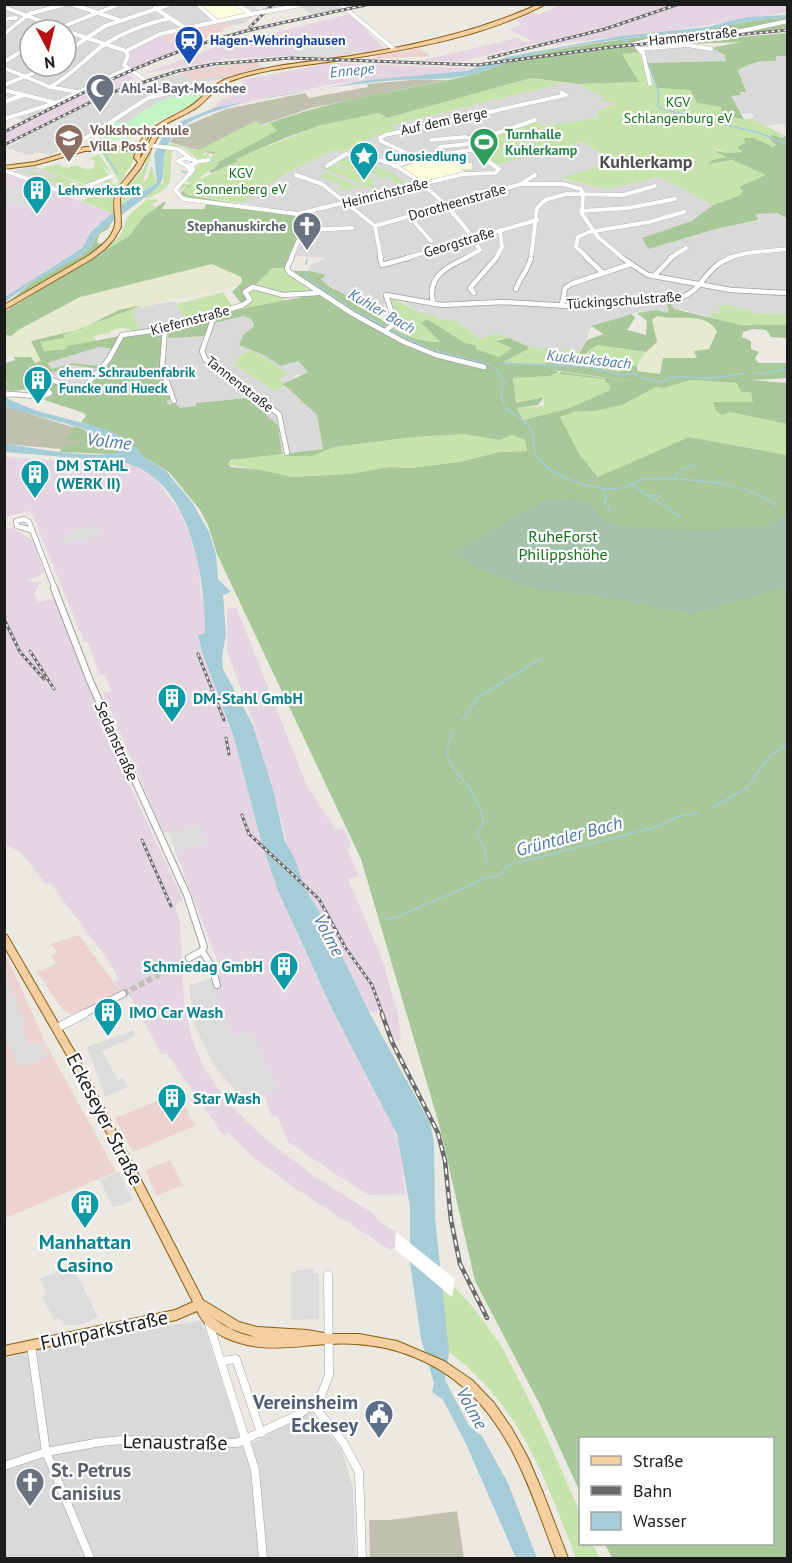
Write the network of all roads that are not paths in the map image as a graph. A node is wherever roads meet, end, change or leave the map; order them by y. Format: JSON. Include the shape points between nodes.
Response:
{"nodes":[{"id":1,"x":13,"y":4,"type":"edge"},
{"id":2,"x":69,"y":4,"type":"edge"},
{"id":3,"x":120,"y":4,"type":"edge"},
{"id":4,"x":148,"y":4,"type":"edge"},
{"id":5,"x":171,"y":4,"type":"edge"},
{"id":6,"x":197,"y":4,"type":"edge"},
{"id":7,"x":237,"y":4,"type":"edge"},
{"id":8,"x":306,"y":4,"type":"edge"},
{"id":9,"x":340,"y":4,"type":"edge"},
{"id":10,"x":544,"y":4,"type":"edge"},
{"id":11,"x":4,"y":7,"type":"edge"},
{"id":12,"x":155,"y":8,"type":"junction"},
{"id":13,"x":95,"y":12,"type":"junction"},
{"id":14,"x":251,"y":14,"type":"junction"},
{"id":15,"x":27,"y":16,"type":"junction"},
{"id":16,"x":31,"y":18,"type":"edge"},
{"id":17,"x":170,"y":18,"type":"junction"},
{"id":18,"x":4,"y":19,"type":"edge"},
{"id":19,"x":78,"y":19,"type":"edge"},
{"id":20,"x":119,"y":20,"type":"junction"},
{"id":21,"x":216,"y":21,"type":"junction"},
{"id":22,"x":788,"y":21,"type":"edge"},
{"id":23,"x":185,"y":28,"type":"junction"},
{"id":24,"x":6,"y":30,"type":"edge"},
{"id":25,"x":78,"y":35,"type":"edge"},
{"id":26,"x":85,"y":37,"type":"junction"},
{"id":27,"x":78,"y":43,"type":"edge"},
{"id":28,"x":105,"y":44,"type":"junction"},
{"id":29,"x":637,"y":46,"type":"junction"},
{"id":30,"x":711,"y":48,"type":"dead end"},
{"id":31,"x":392,"y":50,"type":"junction"},
{"id":32,"x":128,"y":52,"type":"junction"},
{"id":33,"x":18,"y":53,"type":"edge"},
{"id":34,"x":4,"y":62,"type":"edge"},
{"id":35,"x":128,"y":68,"type":"junction"},
{"id":36,"x":24,"y":78,"type":"edge"},
{"id":37,"x":29,"y":78,"type":"edge"},
{"id":38,"x":651,"y":84,"type":"dead end"},
{"id":39,"x":4,"y":85,"type":"edge"},
{"id":40,"x":50,"y":87,"type":"junction"},
{"id":41,"x":217,"y":89,"type":"junction"},
{"id":42,"x":4,"y":90,"type":"edge"},
{"id":43,"x":78,"y":92,"type":"junction"},
{"id":44,"x":163,"y":93,"type":"junction"},
{"id":45,"x":562,"y":93,"type":"dead end"},
{"id":46,"x":25,"y":95,"type":"junction"},
{"id":47,"x":4,"y":102,"type":"edge"},
{"id":48,"x":54,"y":102,"type":"junction"},
{"id":49,"x":4,"y":120,"type":"edge"},
{"id":50,"x":535,"y":120,"type":"dead end"},
{"id":51,"x":93,"y":135,"type":"junction"},
{"id":52,"x":146,"y":136,"type":"junction"},
{"id":53,"x":472,"y":139,"type":"junction"},
{"id":54,"x":431,"y":140,"type":"dead end"},
{"id":55,"x":103,"y":143,"type":"junction"},
{"id":56,"x":121,"y":143,"type":"junction"},
{"id":57,"x":468,"y":144,"type":"junction"},
{"id":58,"x":144,"y":146,"type":"junction"},
{"id":59,"x":439,"y":147,"type":"dead end"},
{"id":60,"x":471,"y":150,"type":"junction"},
{"id":61,"x":70,"y":151,"type":"junction"},
{"id":62,"x":445,"y":154,"type":"dead end"},
{"id":63,"x":327,"y":166,"type":"dead end"},
{"id":64,"x":395,"y":166,"type":"junction"},
{"id":65,"x":7,"y":168,"type":"edge"},
{"id":66,"x":296,"y":175,"type":"dead end"},
{"id":67,"x":536,"y":175,"type":"dead end"},
{"id":68,"x":112,"y":176,"type":"dead end"},
{"id":69,"x":521,"y":184,"type":"junction"},
{"id":70,"x":419,"y":185,"type":"junction"},
{"id":71,"x":654,"y":186,"type":"dead end"},
{"id":72,"x":582,"y":195,"type":"junction"},
{"id":73,"x":675,"y":199,"type":"dead end"},
{"id":74,"x":346,"y":202,"type":"junction"},
{"id":75,"x":444,"y":206,"type":"junction"},
{"id":76,"x":581,"y":211,"type":"junction"},
{"id":77,"x":684,"y":212,"type":"dead end"},
{"id":78,"x":297,"y":214,"type":"junction"},
{"id":79,"x":409,"y":216,"type":"junction"},
{"id":80,"x":537,"y":220,"type":"junction"},
{"id":81,"x":646,"y":222,"type":"junction"},
{"id":82,"x":636,"y":224,"type":"junction"},
{"id":83,"x":375,"y":226,"type":"junction"},
{"id":84,"x":625,"y":226,"type":"junction"},
{"id":85,"x":651,"y":227,"type":"dead end"},
{"id":86,"x":352,"y":228,"type":"dead end"},
{"id":87,"x":614,"y":228,"type":"junction"},
{"id":88,"x":640,"y":229,"type":"dead end"},
{"id":89,"x":303,"y":230,"type":"junction"},
{"id":90,"x":500,"y":230,"type":"junction"},
{"id":91,"x":593,"y":231,"type":"junction"},
{"id":92,"x":630,"y":231,"type":"dead end"},
{"id":93,"x":620,"y":233,"type":"dead end"},
{"id":94,"x":474,"y":238,"type":"junction"},
{"id":95,"x":431,"y":241,"type":"dead end"},
{"id":96,"x":686,"y":248,"type":"dead end"},
{"id":97,"x":788,"y":249,"type":"edge"},
{"id":98,"x":631,"y":264,"type":"junction"},
{"id":99,"x":602,"y":272,"type":"junction"},
{"id":100,"x":654,"y":276,"type":"junction"},
{"id":101,"x":699,"y":285,"type":"junction"},
{"id":102,"x":516,"y":289,"type":"dead end"},
{"id":103,"x":318,"y":293,"type":"junction"},
{"id":104,"x":474,"y":293,"type":"dead end"},
{"id":105,"x":788,"y":293,"type":"edge"},
{"id":106,"x":433,"y":303,"type":"junction"},
{"id":107,"x":562,"y":305,"type":"junction"},
{"id":108,"x":4,"y":308,"type":"edge"},
{"id":109,"x":215,"y":314,"type":"junction"},
{"id":110,"x":165,"y":329,"type":"junction"},
{"id":111,"x":388,"y":329,"type":"junction"},
{"id":112,"x":484,"y":367,"type":"dead end"},
{"id":113,"x":4,"y":395,"type":"edge"},
{"id":114,"x":174,"y":401,"type":"dead end"},
{"id":115,"x":287,"y":453,"type":"dead end"},
{"id":116,"x":31,"y":530,"type":"dead end"},
{"id":117,"x":4,"y":936,"type":"edge"},
{"id":118,"x":202,"y":951,"type":"junction"},
{"id":119,"x":189,"y":958,"type":"tunnel mouth"},
{"id":120,"x":218,"y":985,"type":"dead end"},
{"id":121,"x":123,"y":994,"type":"tunnel mouth"},
{"id":122,"x":57,"y":1028,"type":"junction"},
{"id":123,"x":327,"y":1275,"type":"dead end"},
{"id":124,"x":201,"y":1304,"type":"junction"},
{"id":125,"x":208,"y":1321,"type":"junction"},
{"id":126,"x":330,"y":1338,"type":"junction"},
{"id":127,"x":31,"y":1345,"type":"junction"},
{"id":128,"x":4,"y":1351,"type":"edge"},
{"id":129,"x":222,"y":1361,"type":"junction"},
{"id":130,"x":313,"y":1405,"type":"junction"},
{"id":131,"x":261,"y":1433,"type":"junction"},
{"id":132,"x":246,"y":1440,"type":"junction"},
{"id":133,"x":46,"y":1452,"type":"junction"},
{"id":134,"x":4,"y":1466,"type":"edge"},
{"id":135,"x":90,"y":1558,"type":"edge"},
{"id":136,"x":263,"y":1558,"type":"edge"},
{"id":137,"x":362,"y":1558,"type":"edge"},
{"id":138,"x":562,"y":1558,"type":"edge"}],
"edges":[{"from":1,"to":11,"type":"street"},
{"from":2,"to":13,"type":"street"},
{"from":2,"to":15,"type":"street"},
{"from":3,"to":13,"type":"street"},
{"from":4,"to":12,"type":"street"},
{"from":5,"to":12,"type":"street"},
{"from":6,"to":21,"type":"street"},
{"from":7,"to":14,"type":"street"},
{"from":8,"to":14,"type":"street","bridge":true},
{"from":9,"to":31,"type":"street"},
{"from":10,"to":31,"type":"main road","via":[[469,35]]},
{"from":11,"to":15,"type":"street"},
{"from":12,"to":17,"type":"street"},
{"from":12,"to":20,"type":"street"},
{"from":13,"to":19,"type":"street"},
{"from":13,"to":20,"type":"street"},
{"from":14,"to":21,"type":"street"},
{"from":15,"to":16,"type":"street"},
{"from":15,"to":24,"type":"street"},
{"from":17,"to":23,"type":"street"},
{"from":17,"to":28,"type":"street"},
{"from":18,"to":24,"type":"street","via":[[16,18]]},
{"from":20,"to":26,"type":"street"},
{"from":21,"to":23,"type":"street"},
{"from":22,"to":29,"type":"street","name":"Hammerstraße","via":[[712,36],[668,36]]},
{"from":23,"to":32,"type":"street","via":[[153,36]]},
{"from":25,"to":26,"type":"street"},
{"from":26,"to":27,"type":"street"},
{"from":26,"to":28,"type":"street"},
{"from":28,"to":32,"type":"street"},
{"from":28,"to":40,"type":"street","via":[[70,76]]},
{"from":29,"to":30,"type":"street"},
{"from":29,"to":38,"type":"street","via":[[650,71]]},
{"from":31,"to":41,"type":"main road","via":[[285,67]]},
{"from":32,"to":35,"type":"street","via":[[124,65]]},
{"from":33,"to":34,"type":"street"},
{"from":35,"to":43,"type":"street"},
{"from":35,"to":44,"type":"street"},
{"from":36,"to":39,"type":"street"},
{"from":37,"to":40,"type":"street"},
{"from":40,"to":43,"type":"street"},
{"from":41,"to":44,"type":"street","via":[[196,87]]},
{"from":41,"to":52,"type":"main road"},
{"from":41,"to":58,"type":"main road","via":[[201,106],[164,128]]},
{"from":42,"to":46,"type":"street"},
{"from":43,"to":48,"type":"street"},
{"from":44,"to":51,"type":"street","via":[[126,110]]},
{"from":45,"to":64,"type":"street","name":"Auf dem Berge","via":[[566,95],[385,135],[381,141],[413,156],[409,162]]},
{"from":46,"to":47,"type":"street"},
{"from":46,"to":48,"type":"street"},
{"from":48,"to":49,"type":"street"},
{"from":50,"to":53,"type":"street"},
{"from":51,"to":55,"type":"street"},
{"from":51,"to":61,"type":"street"},
{"from":52,"to":56,"type":"main road"},
{"from":52,"to":58,"type":"main road"},
{"from":53,"to":54,"type":"street"},
{"from":53,"to":57,"type":"street"},
{"from":55,"to":56,"type":"main road"},
{"from":55,"to":61,"type":"main road"},
{"from":56,"to":58,"type":"main road"},
{"from":57,"to":59,"type":"street"},
{"from":57,"to":60,"type":"street"},
{"from":58,"to":61,"type":"main road"},
{"from":58,"to":78,"type":"street","via":[[185,153],[191,162],[191,172],[175,190],[183,200]]},
{"from":58,"to":108,"type":"main road","via":[[137,158],[141,162],[119,192],[120,222],[111,239],[99,251]]},
{"from":60,"to":62,"type":"street"},
{"from":60,"to":70,"type":"street","name":"Heinrichstraße","via":[[499,169],[490,174],[472,172]]},
{"from":61,"to":65,"type":"main road"},
{"from":63,"to":64,"type":"street","via":[[346,154]]},
{"from":64,"to":70,"type":"street"},
{"from":65,"to":68,"type":"street","via":[[70,194]]},
{"from":66,"to":74,"type":"street","via":[[322,184]]},
{"from":67,"to":69,"type":"street","name":"Dorotheenstraße"},
{"from":69,"to":72,"type":"street","via":[[569,185],[582,190]]},
{"from":69,"to":75,"type":"street","name":"Dorotheenstraße"},
{"from":70,"to":74,"type":"street","name":"Heinrichstraße"},
{"from":70,"to":75,"type":"street"},
{"from":71,"to":72,"type":"street","via":[[622,195]]},
{"from":72,"to":76,"type":"street"},
{"from":72,"to":80,"type":"street","via":[[564,194],[546,201],[537,208]]},
{"from":73,"to":76,"type":"street"},
{"from":74,"to":78,"type":"street","name":"Heinrichstraße"},
{"from":74,"to":83,"type":"street"},
{"from":75,"to":79,"type":"street","name":"Dorotheenstraße"},
{"from":75,"to":94,"type":"street"},
{"from":76,"to":91,"type":"street"},
{"from":77,"to":81,"type":"street"},
{"from":78,"to":89,"type":"street"},
{"from":79,"to":83,"type":"street","name":"Dorotheenstraße"},
{"from":79,"to":95,"type":"street"},
{"from":80,"to":90,"type":"street","name":"Georgstraße"},
{"from":80,"to":102,"type":"street","via":[[529,265]]},
{"from":81,"to":82,"type":"street"},
{"from":81,"to":85,"type":"street"},
{"from":82,"to":84,"type":"street"},
{"from":82,"to":88,"type":"street"},
{"from":83,"to":94,"type":"street","name":"Georgstraße","via":[[382,265]]},
{"from":84,"to":87,"type":"street"},
{"from":84,"to":92,"type":"street"},
{"from":86,"to":89,"type":"street"},
{"from":87,"to":91,"type":"street"},
{"from":87,"to":93,"type":"street"},
{"from":89,"to":103,"type":"street","via":[[287,268]]},
{"from":90,"to":94,"type":"street","name":"Georgstraße"},
{"from":90,"to":104,"type":"street","via":[[497,258],[475,280],[470,288]]},
{"from":91,"to":98,"type":"street"},
{"from":91,"to":99,"type":"street","via":[[578,237],[576,247]]},
{"from":94,"to":106,"type":"street","via":[[480,250],[435,277],[430,290]]},
{"from":96,"to":100,"type":"street"},
{"from":97,"to":101,"type":"street","via":[[727,259],[712,268]]},
{"from":98,"to":99,"type":"street"},
{"from":98,"to":100,"type":"street"},
{"from":99,"to":107,"type":"street","via":[[566,288]]},
{"from":100,"to":101,"type":"street"},
{"from":101,"to":105,"type":"street","name":"Tückingschulstraße"},
{"from":101,"to":107,"type":"street","name":"Tückingschulstraße","via":[[686,296]]},
{"from":103,"to":109,"type":"street","name":"Kiefernstraße","via":[[283,295],[253,287],[246,292],[248,302]]},
{"from":103,"to":111,"type":"street","via":[[357,318]]},
{"from":106,"to":107,"type":"street","name":"Tückingschulstraße"},
{"from":106,"to":111,"type":"street","name":"Tückingschulstraße","via":[[384,296],[395,323]]},
{"from":109,"to":110,"type":"street","name":"Kiefernstraße"},
{"from":109,"to":115,"type":"street","name":"Tannenstraße","via":[[202,351],[204,359],[279,414]]},
{"from":110,"to":113,"type":"street","name":"Kiefernstraße","via":[[123,335],[84,388],[71,389],[38,374],[33,378],[48,390],[47,396],[41,398],[20,391]]},
{"from":110,"to":114,"type":"street","via":[[162,368]]},
{"from":111,"to":112,"type":"street","via":[[421,350]]},
{"from":116,"to":118,"type":"street","name":"Sedanstraße","via":[[90,681],[187,896]]},
{"from":117,"to":122,"type":"main road","name":"Eckeseyer Straße"},
{"from":118,"to":119,"type":"street"},
{"from":118,"to":120,"type":"street","name":"Sedanstraße"},
{"from":121,"to":122,"type":"street"},
{"from":122,"to":124,"type":"main road","name":"Eckeseyer Straße","via":[[186,1282]]},
{"from":123,"to":126,"type":"street"},
{"from":124,"to":125,"type":"main road","name":"Eckeseyer Straße"},
{"from":124,"to":126,"type":"main road","via":[[247,1330]]},
{"from":124,"to":127,"type":"main road","name":"Fuhrparkstraße","via":[[176,1315]]},
{"from":125,"to":126,"type":"main road","via":[[228,1334],[261,1344],[308,1343]]},
{"from":125,"to":129,"type":"street"},
{"from":126,"to":130,"type":"street","via":[[328,1375],[320,1398]]},
{"from":126,"to":138,"type":"main road","via":[[379,1341],[412,1351],[455,1372],[485,1398],[512,1437]]},
{"from":127,"to":128,"type":"main road","name":"Fuhrparkstraße"},
{"from":127,"to":133,"type":"street"},
{"from":129,"to":131,"type":"street","via":[[236,1359]]},
{"from":129,"to":132,"type":"street"},
{"from":130,"to":131,"type":"street","name":"Lenaustraße"},
{"from":130,"to":137,"type":"street","via":[[343,1442],[359,1472]]},
{"from":131,"to":132,"type":"street","name":"Lenaustraße"},
{"from":132,"to":133,"type":"street","name":"Lenaustraße","via":[[123,1440]]},
{"from":132,"to":136,"type":"street","via":[[255,1470]]},
{"from":133,"to":134,"type":"street","name":"Lenaustraße"},
{"from":133,"to":135,"type":"street"}]}
